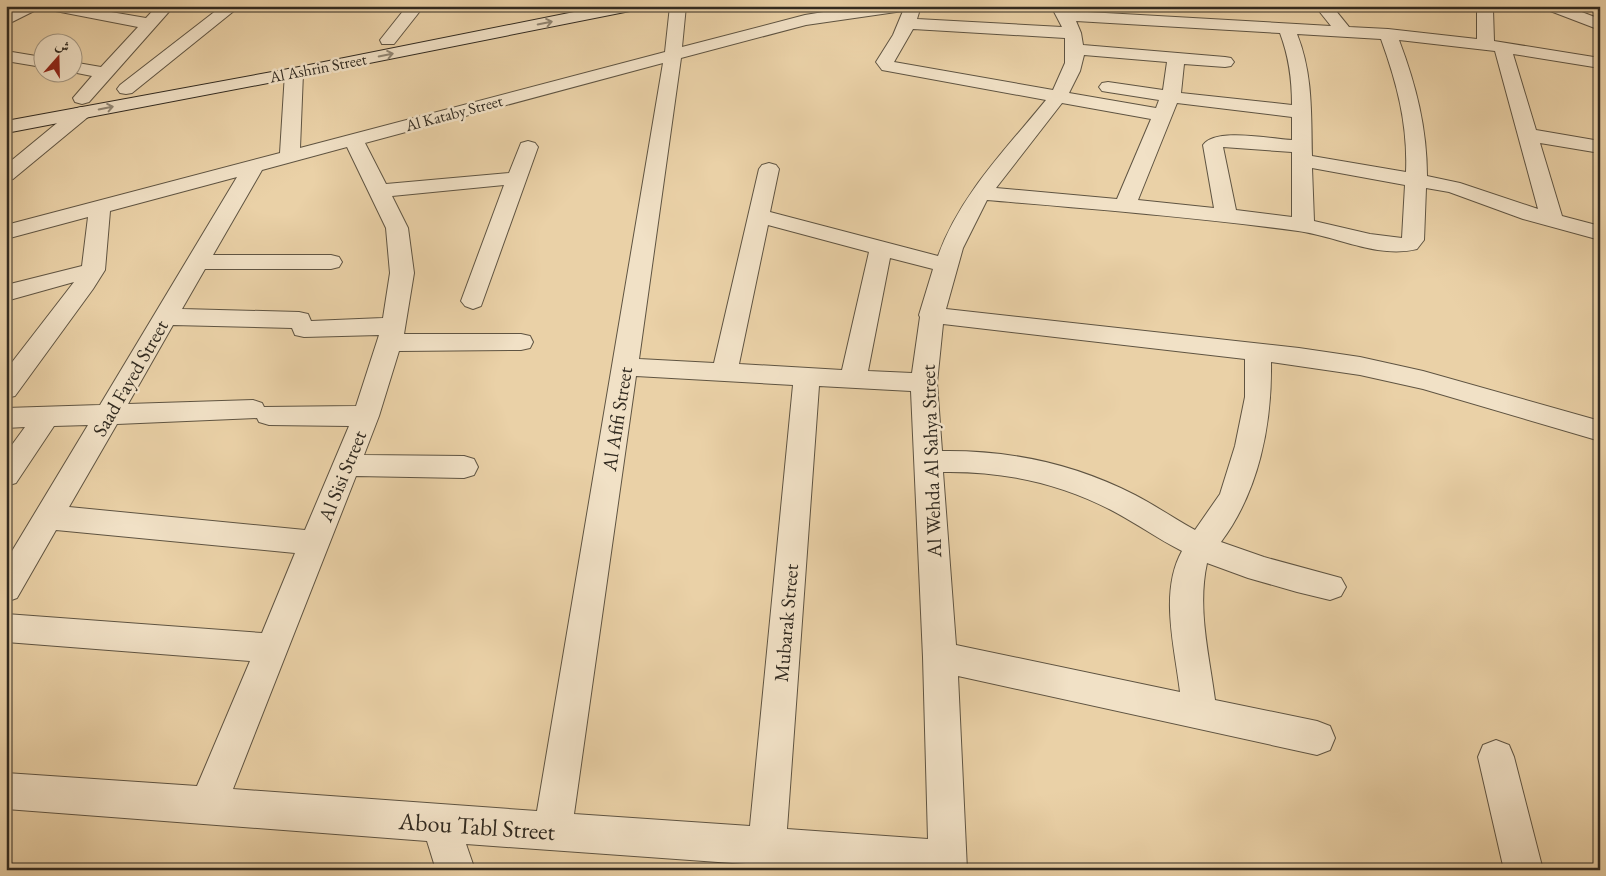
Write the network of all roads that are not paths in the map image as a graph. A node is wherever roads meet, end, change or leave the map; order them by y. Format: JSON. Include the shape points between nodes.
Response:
{"nodes":[{"id":1,"x":34,"y":6,"type":"edge"},
{"id":2,"x":166,"y":6,"type":"edge"},
{"id":3,"x":232,"y":6,"type":"edge"},
{"id":4,"x":416,"y":6,"type":"edge"},
{"id":5,"x":561,"y":6,"type":"edge"},
{"id":6,"x":630,"y":6,"type":"edge"},
{"id":7,"x":678,"y":6,"type":"edge"},
{"id":8,"x":913,"y":6,"type":"edge"},
{"id":9,"x":1323,"y":6,"type":"edge"},
{"id":10,"x":1551,"y":6,"type":"edge"},
{"id":11,"x":54,"y":7,"type":"edge"},
{"id":12,"x":1484,"y":10,"type":"dead end"},
{"id":13,"x":906,"y":15,"type":"edge"},
{"id":14,"x":6,"y":20,"type":"edge"},
{"id":15,"x":517,"y":22,"type":"junction"},
{"id":16,"x":150,"y":24,"type":"junction"},
{"id":17,"x":1600,"y":25,"type":"edge"},
{"id":18,"x":1068,"y":26,"type":"edge"},
{"id":19,"x":1286,"y":28,"type":"junction"},
{"id":20,"x":1343,"y":30,"type":"junction"},
{"id":21,"x":1388,"y":34,"type":"junction"},
{"id":22,"x":388,"y":40,"type":"junction"},
{"id":23,"x":1494,"y":45,"type":"junction"},
{"id":24,"x":6,"y":56,"type":"edge"},
{"id":25,"x":673,"y":56,"type":"junction"},
{"id":26,"x":1176,"y":58,"type":"junction"},
{"id":27,"x":32,"y":60,"type":"edge"},
{"id":28,"x":1225,"y":62,"type":"dead end"},
{"id":29,"x":1600,"y":63,"type":"edge"},
{"id":30,"x":82,"y":69,"type":"edge"},
{"id":31,"x":105,"y":73,"type":"junction"},
{"id":32,"x":294,"y":73,"type":"junction"},
{"id":33,"x":1063,"y":88,"type":"junction"},
{"id":34,"x":126,"y":89,"type":"junction"},
{"id":35,"x":1170,"y":97,"type":"junction"},
{"id":36,"x":81,"y":105,"type":"junction"},
{"id":37,"x":6,"y":112,"type":"edge"},
{"id":38,"x":1302,"y":112,"type":"junction"},
{"id":39,"x":1162,"y":115,"type":"junction"},
{"id":40,"x":6,"y":127,"type":"edge"},
{"id":41,"x":1528,"y":135,"type":"junction"},
{"id":42,"x":354,"y":139,"type":"junction"},
{"id":43,"x":528,"y":147,"type":"dead end"},
{"id":44,"x":1600,"y":147,"type":"edge"},
{"id":45,"x":1302,"y":154,"type":"junction"},
{"id":46,"x":290,"y":157,"type":"junction"},
{"id":47,"x":254,"y":166,"type":"junction"},
{"id":48,"x":769,"y":169,"type":"dead end"},
{"id":49,"x":6,"y":175,"type":"edge"},
{"id":50,"x":517,"y":178,"type":"junction"},
{"id":51,"x":1416,"y":179,"type":"junction"},
{"id":52,"x":379,"y":190,"type":"junction"},
{"id":53,"x":982,"y":193,"type":"junction"},
{"id":54,"x":1125,"y":206,"type":"junction"},
{"id":55,"x":100,"y":207,"type":"junction"},
{"id":56,"x":759,"y":216,"type":"junction"},
{"id":57,"x":1226,"y":216,"type":"junction"},
{"id":58,"x":1552,"y":220,"type":"junction"},
{"id":59,"x":1303,"y":225,"type":"junction"},
{"id":60,"x":6,"y":232,"type":"edge"},
{"id":61,"x":1600,"y":233,"type":"edge"},
{"id":62,"x":881,"y":248,"type":"junction"},
{"id":63,"x":198,"y":262,"type":"junction"},
{"id":64,"x":331,"y":262,"type":"dead end"},
{"id":65,"x":944,"y":265,"type":"junction"},
{"id":66,"x":93,"y":270,"type":"junction"},
{"id":67,"x":6,"y":293,"type":"edge"},
{"id":68,"x":473,"y":302,"type":"dead end"},
{"id":69,"x":931,"y":316,"type":"junction"},
{"id":70,"x":165,"y":318,"type":"junction"},
{"id":71,"x":391,"y":334,"type":"junction"},
{"id":72,"x":521,"y":342,"type":"dead end"},
{"id":73,"x":1258,"y":353,"type":"junction"},
{"id":74,"x":625,"y":367,"type":"junction"},
{"id":75,"x":726,"y":372,"type":"junction"},
{"id":76,"x":807,"y":377,"type":"junction"},
{"id":77,"x":853,"y":379,"type":"junction"},
{"id":78,"x":924,"y":383,"type":"junction"},
{"id":79,"x":6,"y":389,"type":"edge"},
{"id":80,"x":108,"y":415,"type":"junction"},
{"id":81,"x":47,"y":416,"type":"junction"},
{"id":82,"x":366,"y":416,"type":"junction"},
{"id":83,"x":6,"y":418,"type":"edge"},
{"id":84,"x":1600,"y":431,"type":"edge"},
{"id":85,"x":929,"y":462,"type":"junction"},
{"id":86,"x":347,"y":465,"type":"junction"},
{"id":87,"x":464,"y":467,"type":"dead end"},
{"id":88,"x":6,"y":475,"type":"edge"},
{"id":89,"x":48,"y":517,"type":"junction"},
{"id":90,"x":315,"y":543,"type":"junction"},
{"id":91,"x":1200,"y":546,"type":"junction"},
{"id":92,"x":1330,"y":587,"type":"dead end"},
{"id":93,"x":6,"y":589,"type":"edge"},
{"id":94,"x":6,"y":628,"type":"edge"},
{"id":95,"x":272,"y":648,"type":"junction"},
{"id":96,"x":940,"y":657,"type":"junction"},
{"id":97,"x":1200,"y":713,"type":"junction"},
{"id":98,"x":1316,"y":738,"type":"dead end"},
{"id":99,"x":1496,"y":757,"type":"dead end"},
{"id":100,"x":6,"y":791,"type":"edge"},
{"id":101,"x":208,"y":806,"type":"junction"},
{"id":102,"x":440,"y":824,"type":"junction"},
{"id":103,"x":553,"y":832,"type":"junction"},
{"id":104,"x":766,"y":858,"type":"edge"},
{"id":105,"x":948,"y":865,"type":"edge"},
{"id":106,"x":456,"y":870,"type":"edge"},
{"id":107,"x":1524,"y":870,"type":"edge"}],
"edges":[{"from":1,"to":14,"type":"street"},
{"from":2,"to":16,"type":"street"},
{"from":3,"to":34,"type":"street"},
{"from":4,"to":22,"type":"street"},
{"from":5,"to":15,"type":"street","name":"Al Ashrin Street"},
{"from":15,"to":6,"type":"street","name":"Al Ashrin Street","one_way":true},
{"from":7,"to":25,"type":"street","name":"Al Afifi Street"},
{"from":8,"to":13,"type":"street"},
{"from":9,"to":20,"type":"street"},
{"from":10,"to":17,"type":"street"},
{"from":11,"to":16,"type":"street"},
{"from":12,"to":23,"type":"street"},
{"from":13,"to":18,"type":"street","name":"Al Kataby Street"},
{"from":13,"to":25,"type":"street","name":"Al Kataby Street","via":[[852,12],[805,20]]},
{"from":13,"to":33,"type":"street","via":[[897,44],[885,64],[938,76]]},
{"from":15,"to":22,"type":"street","name":"Al Ashrin Street"},
{"from":32,"to":15,"type":"street","name":"Al Ashrin Street","one_way":true},
{"from":16,"to":31,"type":"street"},
{"from":18,"to":19,"type":"street"},
{"from":18,"to":26,"type":"street"},
{"from":18,"to":33,"type":"street","name":"Al Wehda Al Sahya Street","via":[[1074,65]]},
{"from":19,"to":20,"type":"street"},
{"from":19,"to":38,"type":"street","via":[[1296,54]]},
{"from":20,"to":21,"type":"street"},
{"from":21,"to":23,"type":"street"},
{"from":21,"to":51,"type":"street","via":[[1411,105],[1416,141]]},
{"from":22,"to":34,"type":"street","name":"Al Ashrin Street"},
{"from":23,"to":29,"type":"street"},
{"from":23,"to":41,"type":"street"},
{"from":24,"to":27,"type":"street"},
{"from":25,"to":42,"type":"street","name":"Al Kataby Street"},
{"from":25,"to":74,"type":"street","name":"Al Afifi Street"},
{"from":26,"to":28,"type":"street"},
{"from":26,"to":35,"type":"street"},
{"from":30,"to":31,"type":"street"},
{"from":31,"to":36,"type":"street"},
{"from":36,"to":32,"type":"street","name":"Al Ashrin Street","one_way":true},
{"from":32,"to":46,"type":"street"},
{"from":33,"to":35,"type":"street"},
{"from":33,"to":39,"type":"street"},
{"from":33,"to":53,"type":"street","name":"Al Wehda Al Sahya Street"},
{"from":34,"to":36,"type":"street","name":"Al Ashrin Street"},
{"from":35,"to":38,"type":"street"},
{"from":35,"to":39,"type":"street"},
{"from":36,"to":37,"type":"street","name":"Al Ashrin Street"},
{"from":36,"to":40,"type":"street","name":"Al Ashrin Street"},
{"from":36,"to":49,"type":"street"},
{"from":38,"to":45,"type":"street"},
{"from":39,"to":54,"type":"street"},
{"from":41,"to":44,"type":"street"},
{"from":41,"to":58,"type":"street"},
{"from":42,"to":46,"type":"street","name":"Al Kataby Street"},
{"from":42,"to":52,"type":"street","name":"Al Sisi Street"},
{"from":43,"to":50,"type":"street"},
{"from":45,"to":51,"type":"street"},
{"from":45,"to":57,"type":"street","via":[[1226,140],[1213,145]]},
{"from":45,"to":59,"type":"street"},
{"from":46,"to":47,"type":"street","name":"Al Kataby Street"},
{"from":47,"to":55,"type":"street","name":"Al Kataby Street"},
{"from":47,"to":63,"type":"street","name":"Saad Fayed Street"},
{"from":48,"to":56,"type":"street"},
{"from":50,"to":52,"type":"street"},
{"from":50,"to":68,"type":"street"},
{"from":51,"to":58,"type":"street","via":[[1472,192]]},
{"from":51,"to":59,"type":"street","via":[[1413,240],[1409,244],[1391,244]]},
{"from":52,"to":71,"type":"street","name":"Al Sisi Street","via":[[397,228],[402,273]]},
{"from":53,"to":54,"type":"street"},
{"from":53,"to":65,"type":"street","name":"Al Wehda Al Sahya Street","via":[[961,227]]},
{"from":54,"to":57,"type":"street"},
{"from":55,"to":60,"type":"street","name":"Al Kataby Street"},
{"from":55,"to":66,"type":"street"},
{"from":56,"to":62,"type":"street"},
{"from":56,"to":75,"type":"street"},
{"from":57,"to":59,"type":"street"},
{"from":58,"to":61,"type":"street"},
{"from":62,"to":65,"type":"street"},
{"from":62,"to":77,"type":"street"},
{"from":63,"to":64,"type":"street"},
{"from":63,"to":70,"type":"street","name":"Saad Fayed Street"},
{"from":65,"to":69,"type":"street","name":"Al Wehda Al Sahya Street"},
{"from":66,"to":67,"type":"street"},
{"from":66,"to":79,"type":"street","via":[[86,284]]},
{"from":69,"to":73,"type":"street"},
{"from":69,"to":78,"type":"street","name":"Al Wehda Al Sahya Street"},
{"from":70,"to":71,"type":"street","via":[[302,325]]},
{"from":70,"to":80,"type":"street","name":"Saad Fayed Street"},
{"from":71,"to":72,"type":"street"},
{"from":71,"to":82,"type":"street","name":"Al Sisi Street"},
{"from":73,"to":84,"type":"street","via":[[1360,366],[1423,380]]},
{"from":73,"to":91,"type":"street","via":[[1258,397],[1249,446],[1234,496]]},
{"from":74,"to":75,"type":"street"},
{"from":74,"to":103,"type":"street","name":"Al Afifi Street"},
{"from":75,"to":76,"type":"street"},
{"from":76,"to":77,"type":"street"},
{"from":76,"to":104,"type":"street","name":"Mubarak Street"},
{"from":77,"to":78,"type":"street"},
{"from":78,"to":85,"type":"street","name":"Al Wehda Al Sahya Street"},
{"from":80,"to":81,"type":"street"},
{"from":80,"to":82,"type":"street","via":[[261,412]]},
{"from":80,"to":89,"type":"street","name":"Saad Fayed Street"},
{"from":81,"to":83,"type":"street"},
{"from":81,"to":88,"type":"street"},
{"from":82,"to":86,"type":"street","name":"Al Sisi Street"},
{"from":85,"to":91,"type":"street","via":[[1008,464],[1047,473],[1124,503]]},
{"from":85,"to":96,"type":"street","name":"Al Wehda Al Sahya Street"},
{"from":86,"to":87,"type":"street"},
{"from":86,"to":90,"type":"street","name":"Al Sisi Street"},
{"from":89,"to":90,"type":"street"},
{"from":89,"to":93,"type":"street","name":"Saad Fayed Street"},
{"from":90,"to":95,"type":"street","name":"Al Sisi Street"},
{"from":91,"to":92,"type":"street","via":[[1241,564]]},
{"from":91,"to":97,"type":"street","via":[[1191,563],[1186,589]]},
{"from":94,"to":95,"type":"street"},
{"from":95,"to":101,"type":"street","name":"Al Sisi Street"},
{"from":96,"to":97,"type":"street"},
{"from":96,"to":105,"type":"street","name":"Al Wehda Al Sahya Street"},
{"from":97,"to":98,"type":"street"},
{"from":99,"to":107,"type":"street"},
{"from":100,"to":101,"type":"street","name":"Abou Tabl Street"},
{"from":101,"to":102,"type":"street","name":"Abou Tabl Street"},
{"from":102,"to":103,"type":"street","name":"Abou Tabl Street"},
{"from":102,"to":106,"type":"street"},
{"from":103,"to":104,"type":"street","name":"Abou Tabl Street"},
{"from":104,"to":105,"type":"street","name":"Abou Tabl Street"}]}
